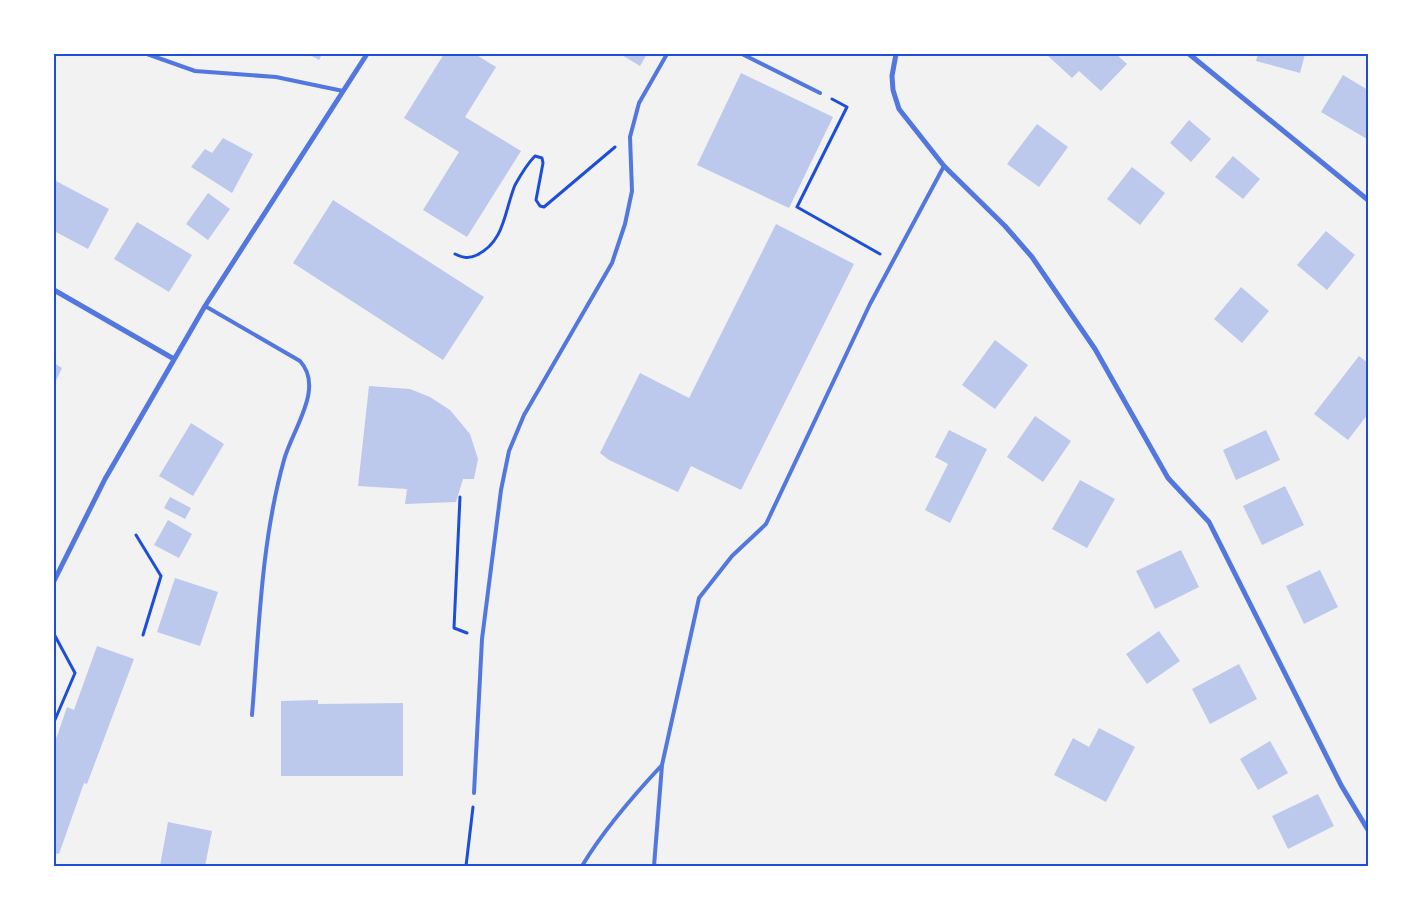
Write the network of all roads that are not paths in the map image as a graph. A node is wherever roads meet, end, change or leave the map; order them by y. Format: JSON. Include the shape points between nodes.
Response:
{"nodes":[{"id":1,"x":147,"y":54,"type":"edge"},
{"id":2,"x":367,"y":54,"type":"edge"},
{"id":3,"x":667,"y":54,"type":"edge"},
{"id":4,"x":742,"y":54,"type":"edge"},
{"id":5,"x":896,"y":54,"type":"edge"},
{"id":6,"x":1189,"y":54,"type":"edge"},
{"id":7,"x":344,"y":91,"type":"junction"},
{"id":8,"x":820,"y":93,"type":"road end"},
{"id":9,"x":944,"y":166,"type":"junction"},
{"id":10,"x":1368,"y":200,"type":"edge"},
{"id":11,"x":54,"y":290,"type":"edge"},
{"id":12,"x":204,"y":306,"type":"junction"},
{"id":13,"x":174,"y":359,"type":"junction"},
{"id":14,"x":54,"y":581,"type":"edge"},
{"id":15,"x":252,"y":715,"type":"dead end"},
{"id":16,"x":662,"y":765,"type":"junction"},
{"id":17,"x":474,"y":794,"type":"road end"},
{"id":18,"x":1368,"y":830,"type":"edge"},
{"id":19,"x":582,"y":866,"type":"edge"},
{"id":20,"x":654,"y":866,"type":"edge"}],
"edges":[{"from":1,"to":7,"type":"lane","via":[[195,71],[276,77]]},
{"from":2,"to":7,"type":"street"},
{"from":3,"to":17,"type":"lane","via":[[638,103],[630,137],[632,191],[612,264],[524,415],[509,450],[482,639]]},
{"from":4,"to":8,"type":"lane"},
{"from":5,"to":9,"type":"street","via":[[892,76],[899,109]]},
{"from":6,"to":10,"type":"street"},
{"from":7,"to":12,"type":"street"},
{"from":9,"to":16,"type":"lane","via":[[892,261],[766,524],[732,556],[699,598]]},
{"from":9,"to":18,"type":"street","via":[[1032,257],[1095,349],[1168,478],[1209,522],[1341,785]]},
{"from":11,"to":13,"type":"street"},
{"from":12,"to":13,"type":"street"},
{"from":12,"to":15,"type":"lane","via":[[300,361],[307,369],[309,379],[307,399],[288,445],[272,500]]},
{"from":13,"to":14,"type":"street","via":[[105,479]]},
{"from":16,"to":19,"type":"lane","via":[[639,789]]},
{"from":16,"to":20,"type":"lane"}]}
